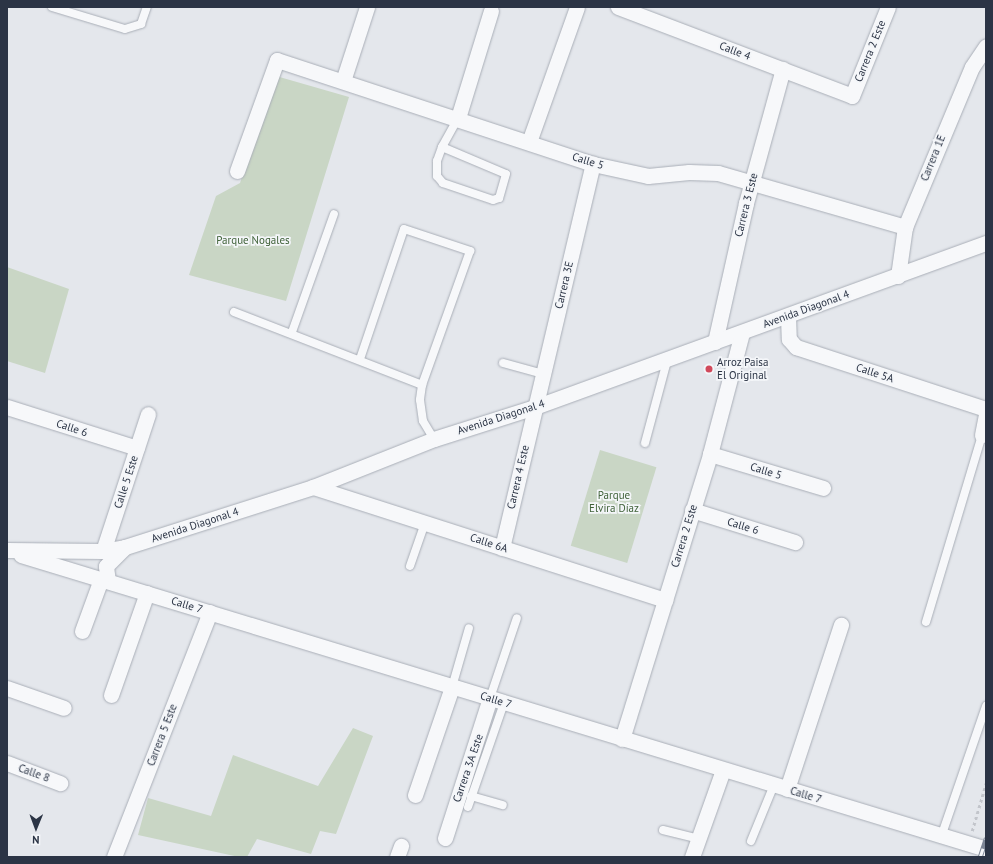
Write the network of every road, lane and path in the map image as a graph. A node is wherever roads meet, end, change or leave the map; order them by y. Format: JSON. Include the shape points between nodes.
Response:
{"nodes":[{"id":1,"x":52,"y":7,"type":"edge"},
{"id":2,"x":147,"y":7,"type":"edge"},
{"id":3,"x":367,"y":7,"type":"edge"},
{"id":4,"x":577,"y":7,"type":"edge"},
{"id":5,"x":618,"y":7,"type":"edge"},
{"id":6,"x":888,"y":7,"type":"edge"},
{"id":7,"x":491,"y":12,"type":"dead end"},
{"id":8,"x":986,"y":46,"type":"edge"},
{"id":9,"x":783,"y":69,"type":"junction"},
{"id":10,"x":343,"y":81,"type":"junction"},
{"id":11,"x":852,"y":96,"type":"joint"},
{"id":12,"x":458,"y":118,"type":"junction"},
{"id":13,"x":530,"y":142,"type":"junction"},
{"id":14,"x":442,"y":147,"type":"junction"},
{"id":15,"x":593,"y":164,"type":"junction"},
{"id":16,"x":236,"y":171,"type":"dead end"},
{"id":17,"x":752,"y":181,"type":"junction"},
{"id":18,"x":334,"y":214,"type":"dead end"},
{"id":19,"x":905,"y":227,"type":"junction"},
{"id":20,"x":986,"y":228,"type":"edge"},
{"id":21,"x":985,"y":243,"type":"edge"},
{"id":22,"x":898,"y":276,"type":"junction"},
{"id":23,"x":234,"y":312,"type":"dead end"},
{"id":24,"x":788,"y":316,"type":"junction"},
{"id":25,"x":292,"y":332,"type":"junction"},
{"id":26,"x":742,"y":333,"type":"junction"},
{"id":27,"x":715,"y":342,"type":"junction"},
{"id":28,"x":668,"y":357,"type":"junction"},
{"id":29,"x":360,"y":359,"type":"junction"},
{"id":30,"x":503,"y":363,"type":"dead end"},
{"id":31,"x":543,"y":374,"type":"junction"},
{"id":32,"x":422,"y":385,"type":"junction"},
{"id":33,"x":7,"y":407,"type":"edge"},
{"id":34,"x":535,"y":407,"type":"junction"},
{"id":35,"x":986,"y":409,"type":"edge"},
{"id":36,"x":148,"y":414,"type":"dead end"},
{"id":37,"x":986,"y":415,"type":"edge"},
{"id":38,"x":982,"y":435,"type":"joint"},
{"id":39,"x":434,"y":439,"type":"junction"},
{"id":40,"x":645,"y":443,"type":"dead end"},
{"id":41,"x":137,"y":448,"type":"junction"},
{"id":42,"x":710,"y":454,"type":"junction"},
{"id":43,"x":313,"y":488,"type":"junction"},
{"id":44,"x":823,"y":488,"type":"dead end"},
{"id":45,"x":692,"y":510,"type":"junction"},
{"id":46,"x":425,"y":523,"type":"junction"},
{"id":47,"x":795,"y":542,"type":"dead end"},
{"id":48,"x":125,"y":547,"type":"junction"},
{"id":49,"x":502,"y":548,"type":"junction"},
{"id":50,"x":7,"y":550,"type":"edge"},
{"id":51,"x":103,"y":551,"type":"junction"},
{"id":52,"x":410,"y":566,"type":"dead end"},
{"id":53,"x":105,"y":580,"type":"junction"},
{"id":54,"x":147,"y":593,"type":"junction"},
{"id":55,"x":665,"y":600,"type":"junction"},
{"id":56,"x":210,"y":612,"type":"junction"},
{"id":57,"x":517,"y":618,"type":"dead end"},
{"id":58,"x":926,"y":622,"type":"dead end"},
{"id":59,"x":841,"y":625,"type":"dead end"},
{"id":60,"x":469,"y":628,"type":"dead end"},
{"id":61,"x":82,"y":631,"type":"dead end"},
{"id":62,"x":452,"y":687,"type":"junction"},
{"id":63,"x":7,"y":688,"type":"edge"},
{"id":64,"x":110,"y":695,"type":"dead end"},
{"id":65,"x":490,"y":698,"type":"junction"},
{"id":66,"x":504,"y":703,"type":"junction"},
{"id":67,"x":986,"y":706,"type":"edge"},
{"id":68,"x":64,"y":708,"type":"dead end"},
{"id":69,"x":622,"y":739,"type":"junction"},
{"id":70,"x":7,"y":763,"type":"edge"},
{"id":71,"x":723,"y":770,"type":"junction"},
{"id":72,"x":60,"y":783,"type":"dead end"},
{"id":73,"x":986,"y":784,"type":"edge"},
{"id":74,"x":780,"y":787,"type":"junction"},
{"id":75,"x":415,"y":795,"type":"dead end"},
{"id":76,"x":471,"y":796,"type":"junction"},
{"id":77,"x":503,"y":806,"type":"dead end"},
{"id":78,"x":468,"y":807,"type":"dead end"},
{"id":79,"x":663,"y":830,"type":"dead end"},
{"id":80,"x":972,"y":830,"type":"dead end"},
{"id":81,"x":941,"y":837,"type":"junction"},
{"id":82,"x":445,"y":838,"type":"dead end"},
{"id":83,"x":699,"y":839,"type":"junction"},
{"id":84,"x":751,"y":841,"type":"dead end"},
{"id":85,"x":986,"y":850,"type":"edge"},
{"id":86,"x":114,"y":857,"type":"edge"},
{"id":87,"x":692,"y":857,"type":"edge"},
{"id":88,"x":984,"y":857,"type":"edge"}],
"edges":[{"from":1,"to":2,"type":"lane","via":[[125,29],[141,24]]},
{"from":3,"to":10,"type":"street"},
{"from":4,"to":13,"type":"street"},
{"from":5,"to":9,"type":"street","name":"Calle 4"},
{"from":6,"to":11,"type":"street","name":"Carrera 2 Este"},
{"from":7,"to":12,"type":"street"},
{"from":8,"to":19,"type":"street","name":"Carrera 1E","via":[[972,67]]},
{"from":9,"to":11,"type":"street","name":"Calle 4"},
{"from":9,"to":17,"type":"street","name":"Carrera 3 Este"},
{"from":10,"to":12,"type":"street","name":"Calle 5"},
{"from":10,"to":16,"type":"street","name":"Calle 5","via":[[277,60]]},
{"from":12,"to":13,"type":"street","name":"Calle 5"},
{"from":12,"to":14,"type":"lane"},
{"from":13,"to":15,"type":"street","name":"Calle 5"},
{"from":14,"to":14,"type":"lane","via":[[506,174],[499,198],[493,200],[443,183],[437,176],[437,161]]},
{"from":15,"to":17,"type":"street","name":"Calle 5","via":[[648,176],[689,172]]},
{"from":15,"to":31,"type":"street","name":"Carrera 3E"},
{"from":17,"to":19,"type":"street","name":"Calle 5"},
{"from":17,"to":27,"type":"street","name":"Carrera 3 Este"},
{"from":18,"to":25,"type":"lane"},
{"from":19,"to":22,"type":"street","name":"Carrera 1E"},
{"from":20,"to":21,"type":"street"},
{"from":21,"to":22,"type":"street","name":"Avenida Diagonal 4"},
{"from":22,"to":24,"type":"street","name":"Avenida Diagonal 4"},
{"from":23,"to":25,"type":"lane"},
{"from":24,"to":26,"type":"street","name":"Avenida Diagonal 4"},
{"from":24,"to":35,"type":"street","name":"Calle 5A","via":[[789,339],[796,347]]},
{"from":25,"to":29,"type":"lane"},
{"from":26,"to":27,"type":"street","name":"Avenida Diagonal 4"},
{"from":26,"to":42,"type":"street","name":"Carrera 2 Este"},
{"from":27,"to":28,"type":"street","name":"Avenida Diagonal 4"},
{"from":28,"to":34,"type":"street","name":"Avenida Diagonal 4"},
{"from":28,"to":40,"type":"lane"},
{"from":29,"to":32,"type":"lane"},
{"from":29,"to":32,"type":"lane","via":[[404,229],[470,251]]},
{"from":30,"to":31,"type":"lane"},
{"from":31,"to":34,"type":"street","name":"Carrera 3E"},
{"from":32,"to":39,"type":"lane","via":[[420,400],[423,421]]},
{"from":33,"to":41,"type":"street","name":"Calle 6"},
{"from":34,"to":39,"type":"street","name":"Avenida Diagonal 4"},
{"from":34,"to":49,"type":"street","name":"Carrera 4 Este"},
{"from":36,"to":41,"type":"street","name":"Calle 5 Este"},
{"from":37,"to":38,"type":"street"},
{"from":38,"to":58,"type":"lane"},
{"from":39,"to":43,"type":"street","name":"Avenida Diagonal 4"},
{"from":41,"to":51,"type":"street","name":"Calle 5 Este"},
{"from":42,"to":44,"type":"street","name":"Calle 5"},
{"from":42,"to":45,"type":"street","name":"Carrera 2 Este"},
{"from":43,"to":46,"type":"street","name":"Calle 6A"},
{"from":43,"to":48,"type":"street","name":"Avenida Diagonal 4"},
{"from":45,"to":47,"type":"street","name":"Calle 6"},
{"from":45,"to":55,"type":"street","name":"Carrera 2 Este"},
{"from":46,"to":49,"type":"street","name":"Calle 6A"},
{"from":46,"to":52,"type":"lane"},
{"from":48,"to":51,"type":"street","name":"Avenida Diagonal 4"},
{"from":48,"to":53,"type":"street","via":[[106,566]]},
{"from":49,"to":55,"type":"street","name":"Calle 6A"},
{"from":50,"to":51,"type":"street","name":"Avenida Diagonal 4"},
{"from":50,"to":53,"type":"street","name":"Calle 7"},
{"from":53,"to":54,"type":"street","name":"Calle 7"},
{"from":53,"to":61,"type":"street"},
{"from":54,"to":56,"type":"street","name":"Calle 7"},
{"from":54,"to":64,"type":"street"},
{"from":55,"to":69,"type":"street","name":"Carrera 2 Este"},
{"from":56,"to":62,"type":"street","name":"Calle 7"},
{"from":56,"to":86,"type":"street","name":"Carrera 5 Este"},
{"from":57,"to":65,"type":"lane"},
{"from":59,"to":74,"type":"street"},
{"from":60,"to":62,"type":"lane"},
{"from":62,"to":65,"type":"street","name":"Calle 7"},
{"from":62,"to":75,"type":"street"},
{"from":63,"to":68,"type":"street"},
{"from":65,"to":66,"type":"street","name":"Calle 7"},
{"from":65,"to":82,"type":"street","name":"Carrera 3A Este"},
{"from":66,"to":69,"type":"street","name":"Calle 7"},
{"from":66,"to":76,"type":"lane"},
{"from":67,"to":81,"type":"lane"},
{"from":69,"to":71,"type":"street","name":"Calle 7"},
{"from":70,"to":72,"type":"street","name":"Calle 8"},
{"from":71,"to":74,"type":"street","name":"Calle 7"},
{"from":71,"to":83,"type":"street"},
{"from":73,"to":80,"type":"path"},
{"from":74,"to":81,"type":"street","name":"Calle 7"},
{"from":74,"to":84,"type":"lane"},
{"from":76,"to":77,"type":"lane"},
{"from":76,"to":78,"type":"lane"},
{"from":79,"to":83,"type":"lane"},
{"from":81,"to":85,"type":"street","name":"Calle 7"},
{"from":83,"to":87,"type":"street"},
{"from":85,"to":88,"type":"street"}]}
